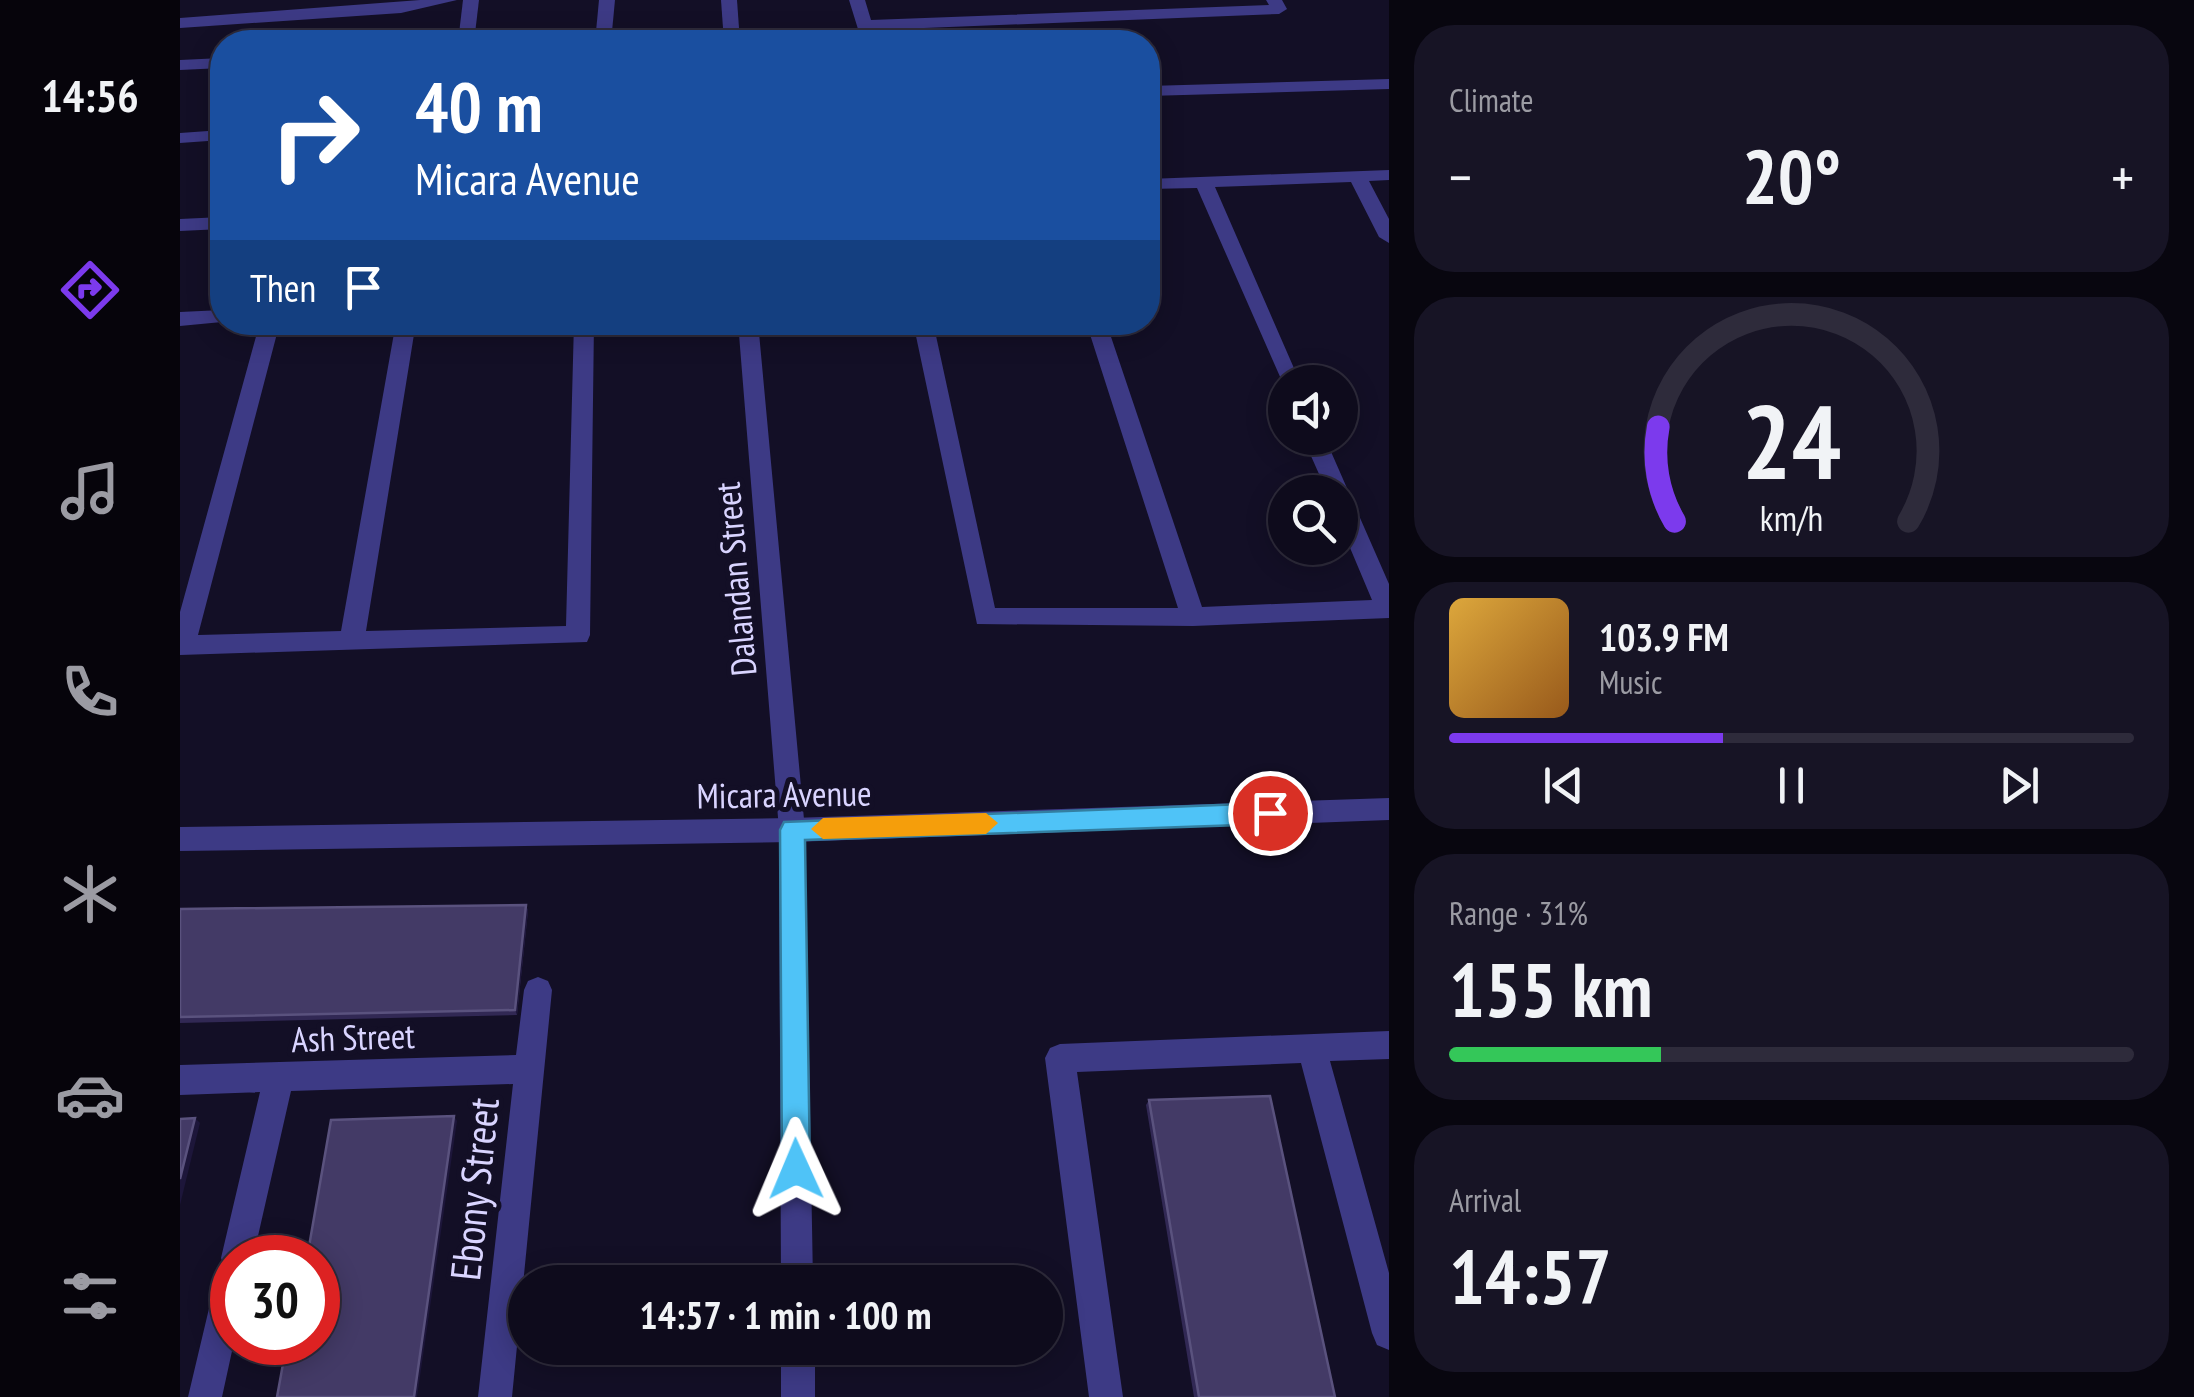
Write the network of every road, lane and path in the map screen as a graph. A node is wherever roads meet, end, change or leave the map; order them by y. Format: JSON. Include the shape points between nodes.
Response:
{"nodes":[{"id":1,"x":450,"y":0,"type":"edge"},
{"id":2,"x":471,"y":0,"type":"edge"},
{"id":3,"x":607,"y":0,"type":"edge"},
{"id":4,"x":729,"y":0,"type":"edge"},
{"id":5,"x":857,"y":0,"type":"edge"},
{"id":6,"x":1276,"y":5,"type":"edge"},
{"id":7,"x":180,"y":23,"type":"edge"},
{"id":8,"x":467,"y":30,"type":"edge"},
{"id":9,"x":604,"y":30,"type":"edge"},
{"id":10,"x":731,"y":30,"type":"edge"},
{"id":11,"x":867,"y":30,"type":"edge"},
{"id":12,"x":924,"y":30,"type":"edge"},
{"id":13,"x":210,"y":64,"type":"edge"},
{"id":14,"x":180,"y":65,"type":"edge"},
{"id":15,"x":1389,"y":84,"type":"edge"},
{"id":16,"x":1160,"y":91,"type":"edge"},
{"id":17,"x":210,"y":137,"type":"edge"},
{"id":18,"x":180,"y":138,"type":"edge"},
{"id":19,"x":1389,"y":175,"type":"edge"},
{"id":20,"x":1357,"y":176,"type":"junction"},
{"id":21,"x":1160,"y":184,"type":"edge"},
{"id":22,"x":1206,"y":184,"type":"junction"},
{"id":23,"x":210,"y":223,"type":"edge"},
{"id":24,"x":180,"y":224,"type":"edge"},
{"id":25,"x":1389,"y":237,"type":"edge"},
{"id":26,"x":210,"y":317,"type":"edge"},
{"id":27,"x":180,"y":319,"type":"edge"},
{"id":28,"x":266,"y":335,"type":"edge"},
{"id":29,"x":404,"y":335,"type":"edge"},
{"id":30,"x":584,"y":335,"type":"edge"},
{"id":31,"x":749,"y":335,"type":"edge"},
{"id":32,"x":926,"y":335,"type":"edge"},
{"id":33,"x":1100,"y":335,"type":"edge"},
{"id":34,"x":1283,"y":365,"type":"edge"},
{"id":35,"x":1358,"y":540,"type":"edge"},
{"id":36,"x":1388,"y":610,"type":"edge"},
{"id":37,"x":1193,"y":617,"type":"junction"},
{"id":38,"x":352,"y":640,"type":"junction"},
{"id":39,"x":182,"y":645,"type":"edge"},
{"id":40,"x":1389,"y":809,"type":"edge"},
{"id":41,"x":792,"y":830,"type":"junction"},
{"id":42,"x":180,"y":839,"type":"edge"},
{"id":43,"x":538,"y":990,"type":"dead end"},
{"id":44,"x":1389,"y":1045,"type":"edge"},
{"id":45,"x":1312,"y":1048,"type":"junction"},
{"id":46,"x":529,"y":1070,"type":"junction"},
{"id":47,"x":279,"y":1077,"type":"junction"},
{"id":48,"x":180,"y":1080,"type":"edge"},
{"id":49,"x":243,"y":1235,"type":"edge"},
{"id":50,"x":797,"y":1265,"type":"edge"},
{"id":51,"x":1389,"y":1333,"type":"edge"},
{"id":52,"x":213,"y":1365,"type":"edge"},
{"id":53,"x":798,"y":1365,"type":"edge"},
{"id":54,"x":206,"y":1397,"type":"edge"},
{"id":55,"x":495,"y":1397,"type":"edge"},
{"id":56,"x":798,"y":1397,"type":"edge"},
{"id":57,"x":1106,"y":1397,"type":"edge"}],
"edges":[{"from":1,"to":7,"type":"street"},
{"from":2,"to":8,"type":"street"},
{"from":3,"to":9,"type":"street"},
{"from":4,"to":10,"type":"street"},
{"from":5,"to":11,"type":"street"},
{"from":6,"to":12,"type":"street"},
{"from":13,"to":14,"type":"street"},
{"from":15,"to":16,"type":"street"},
{"from":17,"to":18,"type":"street"},
{"from":19,"to":20,"type":"street"},
{"from":20,"to":22,"type":"street"},
{"from":20,"to":25,"type":"street"},
{"from":21,"to":22,"type":"street"},
{"from":22,"to":34,"type":"street"},
{"from":23,"to":24,"type":"street"},
{"from":26,"to":27,"type":"street"},
{"from":28,"to":39,"type":"street"},
{"from":29,"to":38,"type":"street"},
{"from":30,"to":38,"type":"street","via":[[578,636]]},
{"from":31,"to":41,"type":"street","name":"Dalandan Street"},
{"from":32,"to":37,"type":"street","via":[[985,617]]},
{"from":33,"to":37,"type":"street"},
{"from":35,"to":36,"type":"street"},
{"from":36,"to":37,"type":"street"},
{"from":38,"to":39,"type":"street"},
{"from":40,"to":41,"type":"street","name":"Micara Avenue"},
{"from":41,"to":42,"type":"street","name":"Micara Avenue"},
{"from":41,"to":50,"type":"street","name":"Dalandan Street"},
{"from":43,"to":46,"type":"street","name":"Ebony Street"},
{"from":44,"to":45,"type":"street"},
{"from":45,"to":51,"type":"street"},
{"from":45,"to":57,"type":"street","via":[[1060,1058]]},
{"from":46,"to":47,"type":"street","name":"Ash Street"},
{"from":46,"to":55,"type":"street","name":"Ebony Street"},
{"from":47,"to":48,"type":"street","name":"Ash Street"},
{"from":47,"to":49,"type":"street"},
{"from":52,"to":54,"type":"street"},
{"from":53,"to":56,"type":"street"}]}
